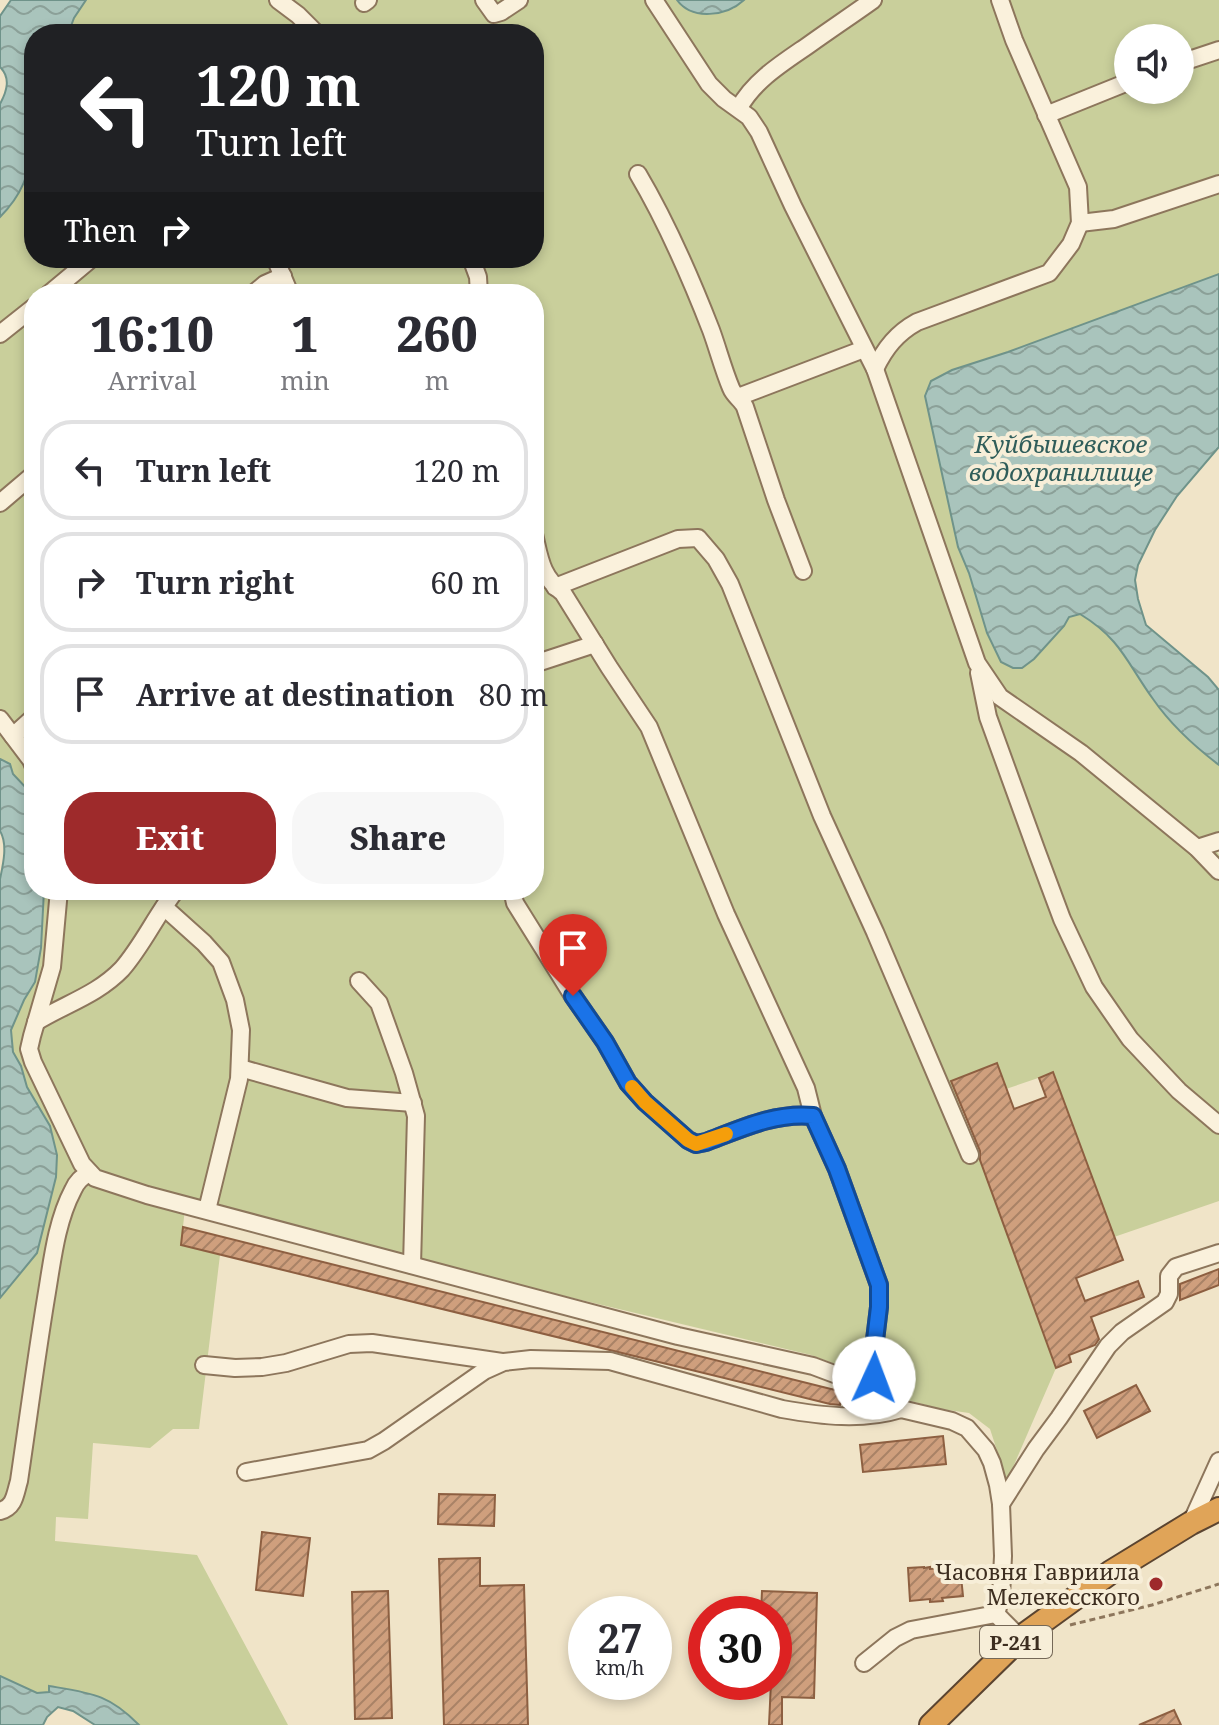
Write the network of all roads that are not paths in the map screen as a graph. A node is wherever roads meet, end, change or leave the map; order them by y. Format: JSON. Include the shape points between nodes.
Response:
{"nodes":[{"id":1,"x":278,"y":0,"type":"edge"},
{"id":2,"x":484,"y":0,"type":"edge"},
{"id":3,"x":519,"y":0,"type":"edge"},
{"id":4,"x":654,"y":0,"type":"edge"},
{"id":5,"x":873,"y":0,"type":"edge"},
{"id":6,"x":1000,"y":0,"type":"edge"},
{"id":7,"x":307,"y":24,"type":"edge"},
{"id":8,"x":1219,"y":50,"type":"edge"},
{"id":9,"x":1194,"y":58,"type":"edge"},
{"id":10,"x":1114,"y":88,"type":"edge"},
{"id":11,"x":739,"y":108,"type":"junction"},
{"id":12,"x":1046,"y":115,"type":"junction"},
{"id":13,"x":638,"y":174,"type":"dead end"},
{"id":14,"x":1219,"y":184,"type":"edge"},
{"id":15,"x":1080,"y":223,"type":"junction"},
{"id":16,"x":80,"y":268,"type":"edge"},
{"id":17,"x":279,"y":268,"type":"edge"},
{"id":18,"x":283,"y":276,"type":"junction"},
{"id":19,"x":61,"y":284,"type":"edge"},
{"id":20,"x":265,"y":284,"type":"edge"},
{"id":21,"x":286,"y":284,"type":"edge"},
{"id":22,"x":24,"y":315,"type":"edge"},
{"id":23,"x":0,"y":334,"type":"edge"},
{"id":24,"x":864,"y":349,"type":"junction"},
{"id":25,"x":875,"y":369,"type":"junction"},
{"id":26,"x":738,"y":397,"type":"junction"},
{"id":27,"x":24,"y":483,"type":"edge"},
{"id":28,"x":0,"y":503,"type":"edge"},
{"id":29,"x":803,"y":571,"type":"dead end"},
{"id":30,"x":544,"y":572,"type":"edge"},
{"id":31,"x":555,"y":587,"type":"junction"},
{"id":32,"x":595,"y":644,"type":"junction"},
{"id":33,"x":544,"y":661,"type":"edge"},
{"id":34,"x":977,"y":663,"type":"junction"},
{"id":35,"x":0,"y":719,"type":"edge"},
{"id":36,"x":24,"y":726,"type":"edge"},
{"id":37,"x":13,"y":736,"type":"junction"},
{"id":38,"x":24,"y":752,"type":"edge"},
{"id":39,"x":1219,"y":841,"type":"edge"},
{"id":40,"x":1197,"y":848,"type":"junction"},
{"id":41,"x":1219,"y":871,"type":"edge"},
{"id":42,"x":58,"y":900,"type":"edge"},
{"id":43,"x":169,"y":900,"type":"edge"},
{"id":44,"x":514,"y":900,"type":"edge"},
{"id":45,"x":164,"y":907,"type":"junction"},
{"id":46,"x":359,"y":981,"type":"dead end"},
{"id":47,"x":36,"y":1022,"type":"junction"},
{"id":48,"x":240,"y":1068,"type":"junction"},
{"id":49,"x":413,"y":1103,"type":"junction"},
{"id":50,"x":813,"y":1116,"type":"junction"},
{"id":51,"x":1219,"y":1125,"type":"edge"},
{"id":52,"x":970,"y":1155,"type":"dead end"},
{"id":53,"x":89,"y":1173,"type":"junction"},
{"id":54,"x":207,"y":1210,"type":"junction"},
{"id":55,"x":1219,"y":1253,"type":"edge"},
{"id":56,"x":412,"y":1265,"type":"junction"},
{"id":57,"x":504,"y":1362,"type":"junction"},
{"id":58,"x":204,"y":1365,"type":"dead end"},
{"id":59,"x":873,"y":1391,"type":"junction"},
{"id":60,"x":901,"y":1409,"type":"junction"},
{"id":61,"x":1219,"y":1461,"type":"edge"},
{"id":62,"x":246,"y":1472,"type":"dead end"},
{"id":63,"x":1001,"y":1504,"type":"junction"},
{"id":64,"x":1219,"y":1509,"type":"edge"},
{"id":65,"x":0,"y":1511,"type":"edge"},
{"id":66,"x":1191,"y":1523,"type":"junction"},
{"id":67,"x":996,"y":1614,"type":"junction"},
{"id":68,"x":1020,"y":1638,"type":"junction"},
{"id":69,"x":864,"y":1663,"type":"dead end"},
{"id":70,"x":931,"y":1725,"type":"edge"}],
"edges":[{"from":1,"to":7,"type":"street"},
{"from":2,"to":3,"type":"street","via":[[494,14]]},
{"from":4,"to":11,"type":"street","via":[[709,84]]},
{"from":5,"to":11,"type":"street","via":[[782,64]]},
{"from":6,"to":12,"type":"street"},
{"from":8,"to":9,"type":"street"},
{"from":10,"to":12,"type":"street"},
{"from":11,"to":24,"type":"street","via":[[759,132]]},
{"from":12,"to":15,"type":"street","via":[[1078,187]]},
{"from":13,"to":26,"type":"street","via":[[680,257]]},
{"from":14,"to":15,"type":"street","via":[[1114,219]]},
{"from":15,"to":25,"type":"street","via":[[1049,273],[917,322],[889,344]]},
{"from":16,"to":19,"type":"street"},
{"from":17,"to":18,"type":"street"},
{"from":18,"to":20,"type":"street"},
{"from":18,"to":21,"type":"street"},
{"from":22,"to":23,"type":"street"},
{"from":24,"to":25,"type":"street"},
{"from":24,"to":26,"type":"street"},
{"from":25,"to":34,"type":"street"},
{"from":26,"to":29,"type":"street"},
{"from":27,"to":28,"type":"street"},
{"from":30,"to":31,"type":"street"},
{"from":31,"to":32,"type":"street"},
{"from":31,"to":52,"type":"street","via":[[678,539],[698,538],[716,559]]},
{"from":32,"to":33,"type":"street"},
{"from":32,"to":50,"type":"street","via":[[649,727],[806,1088]]},
{"from":34,"to":40,"type":"street","via":[[1000,697],[1081,753]]},
{"from":34,"to":51,"type":"street","via":[[988,717],[1062,919],[1094,987],[1130,1039]]},
{"from":35,"to":37,"type":"street"},
{"from":36,"to":37,"type":"street"},
{"from":37,"to":38,"type":"street"},
{"from":39,"to":40,"type":"street"},
{"from":40,"to":41,"type":"street"},
{"from":42,"to":47,"type":"street","via":[[52,967]]},
{"from":43,"to":45,"type":"street"},
{"from":44,"to":50,"type":"street","via":[[628,1083],[688,1140],[706,1142],[778,1117]]},
{"from":45,"to":47,"type":"street","via":[[120,971],[82,1000]]},
{"from":45,"to":48,"type":"street","via":[[221,962],[239,1015]]},
{"from":46,"to":49,"type":"street","via":[[379,1003]]},
{"from":47,"to":53,"type":"street","via":[[29,1049],[33,1062]]},
{"from":48,"to":49,"type":"street","via":[[347,1098]]},
{"from":48,"to":54,"type":"street"},
{"from":49,"to":56,"type":"street"},
{"from":50,"to":59,"type":"street","via":[[879,1285]]},
{"from":53,"to":54,"type":"street"},
{"from":53,"to":65,"type":"street","via":[[73,1189],[62,1222],[19,1481],[14,1501]]},
{"from":54,"to":56,"type":"street"},
{"from":55,"to":63,"type":"street","via":[[1176,1267],[1165,1302],[1108,1346]]},
{"from":56,"to":59,"type":"street","via":[[813,1366]]},
{"from":57,"to":58,"type":"street","via":[[372,1343],[262,1367]]},
{"from":57,"to":60,"type":"street","via":[[610,1361],[807,1413],[881,1415]]},
{"from":57,"to":62,"type":"street","via":[[368,1450]]},
{"from":59,"to":60,"type":"street"},
{"from":60,"to":63,"type":"street","via":[[967,1428],[992,1463]]},
{"from":61,"to":66,"type":"street"},
{"from":63,"to":67,"type":"street","via":[[1003,1569]]},
{"from":64,"to":66,"type":"highway","number":"Р-241"},
{"from":66,"to":68,"type":"highway","number":"Р-241"},
{"from":67,"to":68,"type":"street"},
{"from":67,"to":69,"type":"street","via":[[911,1630]]},
{"from":68,"to":70,"type":"highway","number":"Р-241"}]}
